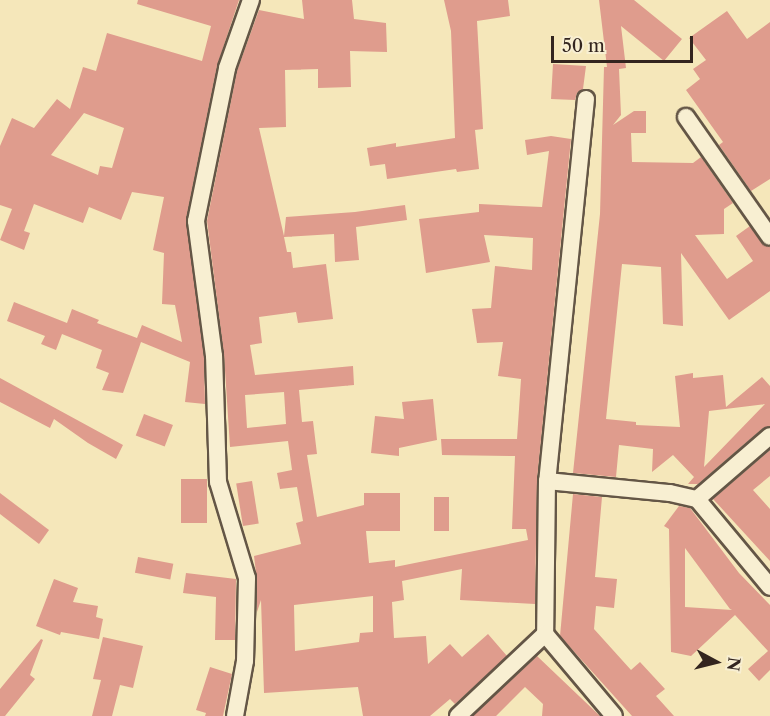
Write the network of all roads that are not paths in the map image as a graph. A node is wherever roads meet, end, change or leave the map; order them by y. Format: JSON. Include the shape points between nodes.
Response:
{"nodes":[{"id":1,"x":250,"y":0,"type":"edge"},
{"id":2,"x":586,"y":99,"type":"dead end"},
{"id":3,"x":686,"y":117,"type":"dead end"},
{"id":4,"x":770,"y":237,"type":"edge"},
{"id":5,"x":770,"y":436,"type":"edge"},
{"id":6,"x":547,"y":482,"type":"junction"},
{"id":7,"x":697,"y":499,"type":"junction"},
{"id":8,"x":770,"y":587,"type":"edge"},
{"id":9,"x":545,"y":633,"type":"junction"},
{"id":10,"x":235,"y":716,"type":"edge"},
{"id":11,"x":458,"y":716,"type":"edge"},
{"id":12,"x":614,"y":716,"type":"edge"}],
"edges":[{"from":1,"to":10,"type":"street","via":[[227,68],[196,221],[214,356],[218,482],[247,578],[245,661]]},
{"from":2,"to":6,"type":"street"},
{"from":3,"to":4,"type":"street"},
{"from":5,"to":7,"type":"street"},
{"from":6,"to":7,"type":"street"},
{"from":6,"to":9,"type":"street"},
{"from":7,"to":8,"type":"street"},
{"from":9,"to":11,"type":"street"},
{"from":9,"to":12,"type":"street"}]}
